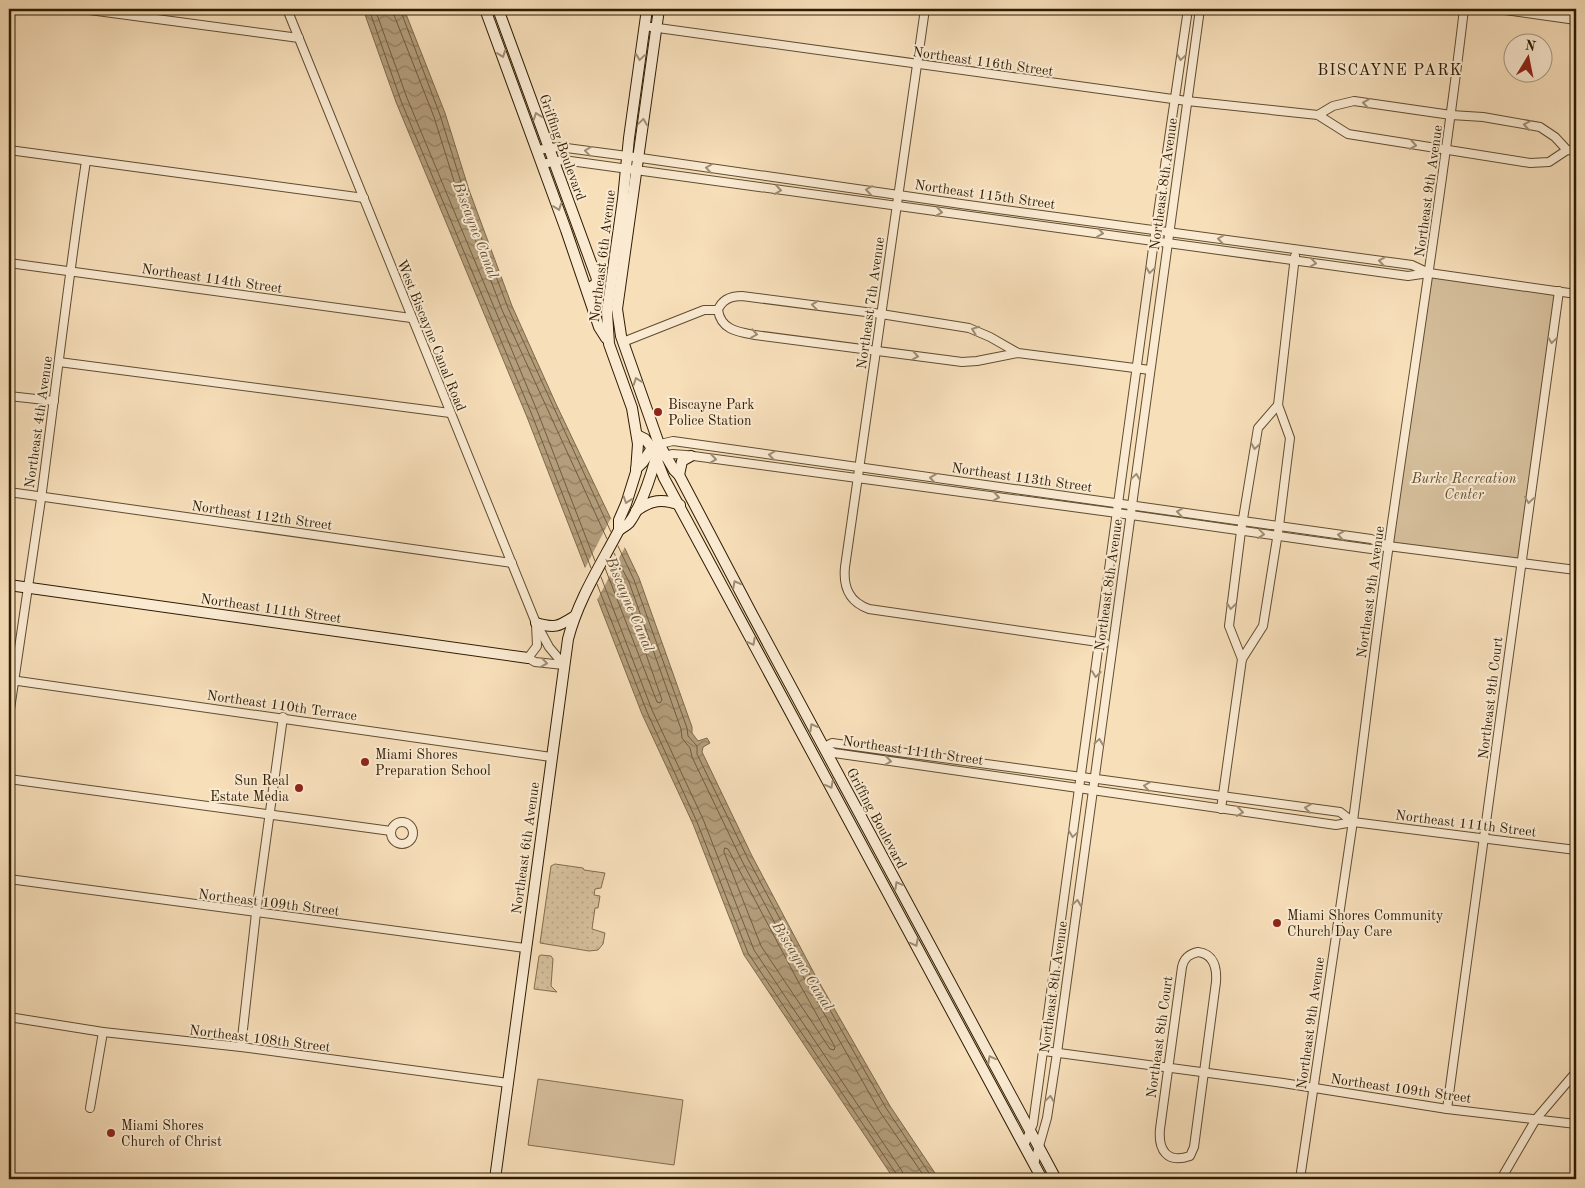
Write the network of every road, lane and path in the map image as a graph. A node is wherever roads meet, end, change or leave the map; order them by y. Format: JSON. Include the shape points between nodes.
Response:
{"nodes":[{"id":1,"x":82,"y":9,"type":"edge"},
{"id":2,"x":287,"y":9,"type":"edge"},
{"id":3,"x":485,"y":9,"type":"edge"},
{"id":4,"x":498,"y":9,"type":"edge"},
{"id":5,"x":647,"y":9,"type":"edge"},
{"id":6,"x":659,"y":9,"type":"edge"},
{"id":7,"x":925,"y":9,"type":"edge"},
{"id":8,"x":1188,"y":9,"type":"edge"},
{"id":9,"x":1200,"y":9,"type":"edge"},
{"id":10,"x":1464,"y":9,"type":"edge"},
{"id":11,"x":1498,"y":9,"type":"edge"},
{"id":12,"x":1576,"y":20,"type":"edge"},
{"id":13,"x":644,"y":26,"type":"junction"},
{"id":14,"x":656,"y":28,"type":"junction"},
{"id":15,"x":299,"y":38,"type":"junction"},
{"id":16,"x":916,"y":65,"type":"junction"},
{"id":17,"x":1176,"y":99,"type":"junction"},
{"id":18,"x":1187,"y":101,"type":"junction"},
{"id":19,"x":1318,"y":115,"type":"junction"},
{"id":20,"x":1451,"y":115,"type":"junction"},
{"id":21,"x":549,"y":147,"type":"junction"},
{"id":22,"x":9,"y":150,"type":"edge"},
{"id":23,"x":537,"y":150,"type":"junction"},
{"id":24,"x":1444,"y":150,"type":"junction"},
{"id":25,"x":1567,"y":150,"type":"junction"},
{"id":26,"x":1576,"y":151,"type":"edge"},
{"id":27,"x":627,"y":156,"type":"junction"},
{"id":28,"x":638,"y":158,"type":"junction"},
{"id":29,"x":86,"y":161,"type":"junction"},
{"id":30,"x":554,"y":161,"type":"junction"},
{"id":31,"x":542,"y":164,"type":"junction"},
{"id":32,"x":631,"y":169,"type":"junction"},
{"id":33,"x":898,"y":194,"type":"junction"},
{"id":34,"x":364,"y":198,"type":"junction"},
{"id":35,"x":896,"y":206,"type":"junction"},
{"id":36,"x":1156,"y":230,"type":"junction"},
{"id":37,"x":1169,"y":232,"type":"junction"},
{"id":38,"x":1154,"y":240,"type":"junction"},
{"id":39,"x":1167,"y":243,"type":"junction"},
{"id":40,"x":1295,"y":249,"type":"junction"},
{"id":41,"x":1295,"y":260,"type":"junction"},
{"id":42,"x":9,"y":263,"type":"edge"},
{"id":43,"x":69,"y":272,"type":"junction"},
{"id":44,"x":1429,"y":273,"type":"junction"},
{"id":45,"x":587,"y":289,"type":"junction"},
{"id":46,"x":1559,"y":291,"type":"junction"},
{"id":47,"x":1576,"y":294,"type":"edge"},
{"id":48,"x":718,"y":310,"type":"junction"},
{"id":49,"x":881,"y":314,"type":"junction"},
{"id":50,"x":412,"y":318,"type":"junction"},
{"id":51,"x":618,"y":318,"type":"joint"},
{"id":52,"x":609,"y":341,"type":"junction"},
{"id":53,"x":623,"y":342,"type":"junction"},
{"id":54,"x":876,"y":351,"type":"junction"},
{"id":55,"x":1018,"y":353,"type":"junction"},
{"id":56,"x":60,"y":362,"type":"junction"},
{"id":57,"x":1137,"y":368,"type":"junction"},
{"id":58,"x":1150,"y":370,"type":"junction"},
{"id":59,"x":9,"y":396,"type":"edge"},
{"id":60,"x":54,"y":401,"type":"junction"},
{"id":61,"x":1278,"y":405,"type":"junction"},
{"id":62,"x":450,"y":413,"type":"junction"},
{"id":63,"x":637,"y":435,"type":"junction"},
{"id":64,"x":656,"y":446,"type":"junction"},
{"id":65,"x":691,"y":456,"type":"junction"},
{"id":66,"x":661,"y":457,"type":"junction"},
{"id":67,"x":860,"y":467,"type":"junction"},
{"id":68,"x":636,"y":469,"type":"junction"},
{"id":69,"x":679,"y":475,"type":"junction"},
{"id":70,"x":859,"y":478,"type":"junction"},
{"id":71,"x":9,"y":492,"type":"edge"},
{"id":72,"x":41,"y":497,"type":"junction"},
{"id":73,"x":1119,"y":503,"type":"junction"},
{"id":74,"x":680,"y":505,"type":"junction"},
{"id":75,"x":1132,"y":505,"type":"junction"},
{"id":76,"x":635,"y":511,"type":"junction"},
{"id":77,"x":1117,"y":513,"type":"junction"},
{"id":78,"x":1130,"y":515,"type":"junction"},
{"id":79,"x":1243,"y":520,"type":"junction"},
{"id":80,"x":1279,"y":526,"type":"junction"},
{"id":81,"x":619,"y":530,"type":"junction"},
{"id":82,"x":1241,"y":531,"type":"junction"},
{"id":83,"x":1277,"y":536,"type":"junction"},
{"id":84,"x":1388,"y":546,"type":"junction"},
{"id":85,"x":1520,"y":563,"type":"junction"},
{"id":86,"x":512,"y":564,"type":"junction"},
{"id":87,"x":1576,"y":570,"type":"edge"},
{"id":88,"x":9,"y":585,"type":"edge"},
{"id":89,"x":29,"y":588,"type":"junction"},
{"id":90,"x":1107,"y":589,"type":"junction"},
{"id":91,"x":1119,"y":591,"type":"junction"},
{"id":92,"x":752,"y":614,"type":"junction"},
{"id":93,"x":575,"y":616,"type":"junction"},
{"id":94,"x":741,"y":621,"type":"junction"},
{"id":95,"x":536,"y":623,"type":"junction"},
{"id":96,"x":1100,"y":642,"type":"junction"},
{"id":97,"x":1112,"y":644,"type":"junction"},
{"id":98,"x":528,"y":658,"type":"junction"},
{"id":99,"x":1242,"y":659,"type":"junction"},
{"id":100,"x":564,"y":665,"type":"junction"},
{"id":101,"x":11,"y":680,"type":"edge"},
{"id":102,"x":9,"y":716,"type":"edge"},
{"id":103,"x":283,"y":717,"type":"junction"},
{"id":104,"x":809,"y":745,"type":"junction"},
{"id":105,"x":824,"y":747,"type":"junction"},
{"id":106,"x":551,"y":757,"type":"junction"},
{"id":107,"x":1081,"y":777,"type":"junction"},
{"id":108,"x":1094,"y":778,"type":"junction"},
{"id":109,"x":9,"y":779,"type":"edge"},
{"id":110,"x":1080,"y":789,"type":"junction"},
{"id":111,"x":1092,"y":791,"type":"junction"},
{"id":112,"x":1222,"y":797,"type":"junction"},
{"id":113,"x":1221,"y":809,"type":"junction"},
{"id":114,"x":270,"y":814,"type":"junction"},
{"id":115,"x":1353,"y":822,"type":"junction"},
{"id":116,"x":865,"y":823,"type":"junction"},
{"id":117,"x":853,"y":828,"type":"junction"},
{"id":118,"x":391,"y":831,"type":"dead end"},
{"id":119,"x":1485,"y":840,"type":"junction"},
{"id":120,"x":1576,"y":850,"type":"edge"},
{"id":121,"x":9,"y":879,"type":"edge"},
{"id":122,"x":909,"y":905,"type":"junction"},
{"id":123,"x":897,"y":910,"type":"junction"},
{"id":124,"x":256,"y":913,"type":"junction"},
{"id":125,"x":525,"y":948,"type":"junction"},
{"id":126,"x":9,"y":1017,"type":"edge"},
{"id":127,"x":102,"y":1032,"type":"junction"},
{"id":128,"x":981,"y":1040,"type":"junction"},
{"id":129,"x":970,"y":1046,"type":"junction"},
{"id":130,"x":241,"y":1047,"type":"junction"},
{"id":131,"x":1044,"y":1051,"type":"junction"},
{"id":132,"x":1056,"y":1053,"type":"junction"},
{"id":133,"x":1168,"y":1068,"type":"junction"},
{"id":134,"x":1204,"y":1072,"type":"junction"},
{"id":135,"x":1576,"y":1072,"type":"edge"},
{"id":136,"x":508,"y":1083,"type":"junction"},
{"id":137,"x":1313,"y":1088,"type":"junction"},
{"id":138,"x":90,"y":1108,"type":"dead end"},
{"id":139,"x":1036,"y":1109,"type":"junction"},
{"id":140,"x":1447,"y":1109,"type":"junction"},
{"id":141,"x":1020,"y":1112,"type":"junction"},
{"id":142,"x":1536,"y":1119,"type":"junction"},
{"id":143,"x":1576,"y":1124,"type":"edge"},
{"id":144,"x":1031,"y":1132,"type":"junction"},
{"id":145,"x":1024,"y":1146,"type":"junction"},
{"id":146,"x":1039,"y":1146,"type":"junction"},
{"id":147,"x":1034,"y":1164,"type":"junction"},
{"id":148,"x":495,"y":1179,"type":"edge"},
{"id":149,"x":1042,"y":1179,"type":"edge"},
{"id":150,"x":1056,"y":1179,"type":"edge"},
{"id":151,"x":1300,"y":1179,"type":"edge"},
{"id":152,"x":1501,"y":1179,"type":"edge"}],
"edges":[{"from":1,"to":15,"type":"street"},
{"from":2,"to":15,"type":"street","name":"West Biscayne Canal Road"},
{"from":3,"to":23,"type":"street","name":"Griffing Boulevard","one_way":true},
{"from":21,"to":4,"type":"street","name":"Griffing Boulevard","one_way":true},
{"from":5,"to":13,"type":"street","name":"Northeast 6th Avenue"},
{"from":6,"to":14,"type":"street","name":"Northeast 6th Avenue"},
{"from":7,"to":16,"type":"street","name":"Northeast 7th Avenue"},
{"from":8,"to":17,"type":"street","name":"Northeast 8th Avenue","one_way":true},
{"from":9,"to":18,"type":"street","name":"Northeast 8th Avenue"},
{"from":10,"to":20,"type":"street","name":"Northeast 9th Avenue"},
{"from":11,"to":12,"type":"street"},
{"from":13,"to":14,"type":"street","name":"Northeast 116th Street"},
{"from":13,"to":27,"type":"street","name":"Northeast 6th Avenue","one_way":true},
{"from":14,"to":16,"type":"street","name":"Northeast 116th Street"},
{"from":28,"to":14,"type":"street","name":"Northeast 6th Avenue","one_way":true},
{"from":15,"to":34,"type":"street","name":"West Biscayne Canal Road"},
{"from":16,"to":17,"type":"street","name":"Northeast 116th Street"},
{"from":16,"to":33,"type":"street","name":"Northeast 7th Avenue"},
{"from":17,"to":18,"type":"street","name":"Northeast 116th Street"},
{"from":17,"to":36,"type":"street","name":"Northeast 8th Avenue"},
{"from":18,"to":19,"type":"street","name":"Northeast 116th Street"},
{"from":18,"to":37,"type":"street","name":"Northeast 8th Avenue"},
{"from":20,"to":19,"type":"street","one_way":true,"via":[[1354,102],[1333,106]]},
{"from":19,"to":24,"type":"street","name":"Northeast 116th Street","one_way":true,"via":[[1348,134]]},
{"from":20,"to":24,"type":"street","name":"Northeast 9th Avenue"},
{"from":25,"to":20,"type":"street","one_way":true,"via":[[1540,127]]},
{"from":21,"to":23,"type":"street","name":"Northeast 115th Street"},
{"from":27,"to":21,"type":"street","name":"Northeast 115th Street","one_way":true},
{"from":21,"to":30,"type":"street","name":"Griffing Boulevard"},
{"from":22,"to":29,"type":"street"},
{"from":23,"to":31,"type":"street","name":"Griffing Boulevard"},
{"from":24,"to":25,"type":"street","name":"Northeast 116th Street","via":[[1530,163],[1549,162]]},
{"from":24,"to":44,"type":"street","name":"Northeast 9th Avenue"},
{"from":25,"to":26,"type":"street"},
{"from":27,"to":28,"type":"street","name":"Northeast 115th Street"},
{"from":27,"to":32,"type":"street","name":"Northeast 6th Avenue"},
{"from":28,"to":32,"type":"street","name":"Northeast 6th Avenue"},
{"from":33,"to":28,"type":"street","name":"Northeast 115th Street","one_way":true},
{"from":29,"to":34,"type":"street"},
{"from":29,"to":43,"type":"street","name":"Northeast 4th Avenue"},
{"from":30,"to":31,"type":"street","name":"Northeast 115th Street"},
{"from":30,"to":32,"type":"street","name":"Northeast 115th Street"},
{"from":30,"to":45,"type":"street","name":"Griffing Boulevard","via":[[597,278],[596,284]]},
{"from":31,"to":45,"type":"street","name":"Griffing Boulevard","one_way":true},
{"from":32,"to":35,"type":"street","name":"Northeast 115th Street","one_way":true},
{"from":32,"to":51,"type":"street","name":"Northeast 6th Avenue"},
{"from":32,"to":52,"type":"street","name":"Northeast 6th Avenue","via":[[607,312]]},
{"from":33,"to":35,"type":"street","name":"Northeast 7th Avenue"},
{"from":33,"to":36,"type":"street","name":"Northeast 115th Street"},
{"from":34,"to":50,"type":"street","name":"West Biscayne Canal Road"},
{"from":35,"to":38,"type":"street","name":"Northeast 115th Street","one_way":true},
{"from":35,"to":49,"type":"street","name":"Northeast 7th Avenue"},
{"from":36,"to":37,"type":"street","name":"Northeast 115th Street"},
{"from":36,"to":38,"type":"street","name":"Northeast 8th Avenue"},
{"from":37,"to":39,"type":"street","name":"Northeast 8th Avenue"},
{"from":40,"to":37,"type":"street","name":"Northeast 115th Street","one_way":true},
{"from":38,"to":39,"type":"street","name":"Northeast 115th Street"},
{"from":38,"to":57,"type":"street","name":"Northeast 8th Avenue","one_way":true},
{"from":39,"to":41,"type":"street","name":"Northeast 115th Street"},
{"from":39,"to":58,"type":"street","name":"Northeast 8th Avenue"},
{"from":40,"to":41,"type":"street"},
{"from":44,"to":40,"type":"street","name":"Northeast 115th Street","one_way":true,"via":[[1412,265]]},
{"from":41,"to":44,"type":"street","name":"Northeast 115th Street","one_way":true,"via":[[1408,276]]},
{"from":41,"to":61,"type":"street"},
{"from":42,"to":43,"type":"street","name":"Northeast 114th Street"},
{"from":43,"to":50,"type":"street","name":"Northeast 114th Street"},
{"from":43,"to":56,"type":"street","name":"Northeast 4th Avenue"},
{"from":44,"to":46,"type":"street","name":"Northeast 115th Street"},
{"from":44,"to":84,"type":"street","name":"Northeast 9th Avenue"},
{"from":45,"to":52,"type":"street","name":"Griffing Boulevard","via":[[599,327]]},
{"from":46,"to":47,"type":"street","name":"Northeast 115th Street"},
{"from":46,"to":85,"type":"street","name":"Northeast 9th Court","one_way":true},
{"from":49,"to":48,"type":"street","one_way":true,"via":[[742,296],[724,300]]},
{"from":48,"to":53,"type":"street","via":[[704,310]]},
{"from":48,"to":54,"type":"street","one_way":true,"via":[[724,325],[734,330]]},
{"from":49,"to":54,"type":"street","name":"Northeast 7th Avenue"},
{"from":55,"to":49,"type":"street","one_way":true,"via":[[969,328]]},
{"from":50,"to":62,"type":"street","name":"West Biscayne Canal Road"},
{"from":51,"to":53,"type":"street","name":"Griffing Boulevard"},
{"from":52,"to":63,"type":"street","name":"Northeast 6th Avenue","via":[[632,408]]},
{"from":64,"to":53,"type":"street","name":"Griffing Boulevard","one_way":true},
{"from":54,"to":55,"type":"street","one_way":true,"via":[[969,362]]},
{"from":54,"to":67,"type":"street","name":"Northeast 7th Avenue"},
{"from":55,"to":57,"type":"street"},
{"from":56,"to":60,"type":"street","name":"Northeast 4th Avenue"},
{"from":56,"to":62,"type":"street"},
{"from":57,"to":58,"type":"street"},
{"from":57,"to":73,"type":"street","name":"Northeast 8th Avenue"},
{"from":75,"to":58,"type":"street","name":"Northeast 8th Avenue","one_way":true},
{"from":59,"to":60,"type":"street"},
{"from":60,"to":72,"type":"street","name":"Northeast 4th Avenue"},
{"from":61,"to":79,"type":"street","one_way":true,"via":[[1258,428]]},
{"from":61,"to":80,"type":"street","via":[[1290,438]]},
{"from":62,"to":86,"type":"street","name":"West Biscayne Canal Road"},
{"from":63,"to":64,"type":"street","name":"Griffing Boulevard"},
{"from":63,"to":68,"type":"street","name":"Northeast 6th Avenue"},
{"from":64,"to":66,"type":"street","name":"Griffing Boulevard"},
{"from":67,"to":64,"type":"street","name":"Northeast 113th Street","one_way":true,"via":[[673,441]]},
{"from":64,"to":68,"type":"street"},
{"from":65,"to":66,"type":"street","name":"Northeast 113th Street"},
{"from":65,"to":69,"type":"street","via":[[682,461]]},
{"from":65,"to":70,"type":"street","name":"Northeast 113th Street","one_way":true},
{"from":66,"to":69,"type":"street","name":"Griffing Boulevard"},
{"from":66,"to":74,"type":"street","name":"Griffing Boulevard","via":[[664,478]]},
{"from":66,"to":76,"type":"street","name":"Northeast 6th Avenue"},
{"from":67,"to":70,"type":"street","name":"Northeast 7th Avenue"},
{"from":73,"to":67,"type":"street","name":"Northeast 113th Street","one_way":true},
{"from":68,"to":81,"type":"street","name":"Northeast 6th Avenue","one_way":true,"via":[[619,520]]},
{"from":92,"to":69,"type":"street","name":"Griffing Boulevard","one_way":true},
{"from":70,"to":77,"type":"street","name":"Northeast 113th Street","one_way":true},
{"from":70,"to":96,"type":"street","name":"Northeast 7th Avenue","via":[[844,576],[845,588],[863,607]]},
{"from":71,"to":72,"type":"street","name":"Northeast 112th Street"},
{"from":72,"to":86,"type":"street","name":"Northeast 112th Street"},
{"from":72,"to":89,"type":"street","name":"Northeast 4th Avenue"},
{"from":73,"to":75,"type":"street","name":"Northeast 113th Street"},
{"from":73,"to":77,"type":"street","name":"Northeast 8th Avenue"},
{"from":74,"to":76,"type":"street","via":[[656,500]]},
{"from":74,"to":94,"type":"street","name":"Griffing Boulevard"},
{"from":75,"to":78,"type":"street","name":"Northeast 8th Avenue"},
{"from":79,"to":75,"type":"street","name":"Northeast 113th Street","one_way":true},
{"from":76,"to":81,"type":"street","name":"Northeast 6th Avenue","via":[[628,524]]},
{"from":77,"to":78,"type":"street","name":"Northeast 113th Street"},
{"from":77,"to":90,"type":"street","name":"Northeast 8th Avenue"},
{"from":78,"to":82,"type":"street","name":"Northeast 113th Street"},
{"from":78,"to":91,"type":"street","name":"Northeast 8th Avenue"},
{"from":79,"to":80,"type":"street","name":"Northeast 113th Street"},
{"from":79,"to":82,"type":"street"},
{"from":80,"to":83,"type":"street"},
{"from":84,"to":80,"type":"street","name":"Northeast 113th Street","one_way":true,"via":[[1372,539]]},
{"from":81,"to":93,"type":"street","name":"Northeast 6th Avenue"},
{"from":82,"to":83,"type":"street","name":"Northeast 113th Street","one_way":true},
{"from":82,"to":99,"type":"street","one_way":true,"via":[[1229,626]]},
{"from":83,"to":84,"type":"street","name":"Northeast 113th Street","via":[[1371,549]]},
{"from":83,"to":99,"type":"street","via":[[1264,626]]},
{"from":84,"to":85,"type":"street","name":"Northeast 113th Street"},
{"from":84,"to":115,"type":"street","name":"Northeast 9th Avenue"},
{"from":85,"to":87,"type":"street","name":"Northeast 113th Street"},
{"from":85,"to":119,"type":"street","name":"Northeast 9th Court"},
{"from":86,"to":95,"type":"street","name":"West Biscayne Canal Road"},
{"from":88,"to":89,"type":"street","name":"Northeast 111th Street"},
{"from":89,"to":98,"type":"street","name":"Northeast 111th Street"},
{"from":89,"to":101,"type":"street","name":"Northeast 4th Avenue"},
{"from":90,"to":91,"type":"street"},
{"from":90,"to":96,"type":"street","name":"Northeast 8th Avenue"},
{"from":91,"to":97,"type":"street","name":"Northeast 8th Avenue"},
{"from":92,"to":94,"type":"street"},
{"from":105,"to":92,"type":"street","name":"Griffing Boulevard","one_way":true},
{"from":93,"to":95,"type":"street","via":[[557,627]]},
{"from":93,"to":100,"type":"street","name":"Northeast 6th Avenue"},
{"from":94,"to":104,"type":"street","name":"Griffing Boulevard","one_way":true},
{"from":95,"to":98,"type":"street","via":[[538,646]]},
{"from":95,"to":100,"type":"street","name":"West Biscayne Canal Road"},
{"from":96,"to":97,"type":"street"},
{"from":96,"to":107,"type":"street","name":"Northeast 8th Avenue","one_way":true},
{"from":108,"to":97,"type":"street","name":"Northeast 8th Avenue","one_way":true},
{"from":98,"to":100,"type":"street","one_way":true,"via":[[535,662]]},
{"from":99,"to":112,"type":"street"},
{"from":100,"to":106,"type":"street","name":"Northeast 6th Avenue"},
{"from":101,"to":102,"type":"street","name":"Northeast 4th Avenue"},
{"from":101,"to":103,"type":"street","name":"Northeast 110th Terrace"},
{"from":103,"to":106,"type":"street","name":"Northeast 110th Terrace"},
{"from":103,"to":114,"type":"street"},
{"from":104,"to":105,"type":"street"},
{"from":104,"to":117,"type":"street","name":"Griffing Boulevard","one_way":true},
{"from":105,"to":107,"type":"street","name":"Northeast 111th Street","via":[[832,742]]},
{"from":105,"to":110,"type":"street","name":"Northeast 111th Street","one_way":true,"via":[[834,753]]},
{"from":105,"to":116,"type":"street","name":"Griffing Boulevard"},
{"from":106,"to":125,"type":"street","name":"Northeast 6th Avenue"},
{"from":107,"to":108,"type":"street","name":"Northeast 111th Street"},
{"from":107,"to":110,"type":"street","name":"Northeast 8th Avenue"},
{"from":108,"to":111,"type":"street","name":"Northeast 8th Avenue"},
{"from":112,"to":108,"type":"street","name":"Northeast 111th Street","one_way":true},
{"from":109,"to":114,"type":"street"},
{"from":110,"to":111,"type":"street","name":"Northeast 111th Street"},
{"from":110,"to":131,"type":"street","name":"Northeast 8th Avenue","one_way":true},
{"from":111,"to":113,"type":"street","name":"Northeast 111th Street"},
{"from":132,"to":111,"type":"street","name":"Northeast 8th Avenue","one_way":true},
{"from":112,"to":113,"type":"street"},
{"from":115,"to":112,"type":"street","name":"Northeast 111th Street","one_way":true,"via":[[1340,812]]},
{"from":113,"to":115,"type":"street","name":"Northeast 111th Street","one_way":true,"via":[[1336,825]]},
{"from":114,"to":118,"type":"street"},
{"from":114,"to":124,"type":"street"},
{"from":115,"to":119,"type":"street","name":"Northeast 111th Street"},
{"from":115,"to":137,"type":"street","name":"Northeast 9th Avenue"},
{"from":116,"to":117,"type":"street"},
{"from":122,"to":116,"type":"street","name":"Griffing Boulevard","one_way":true},
{"from":117,"to":123,"type":"street","name":"Griffing Boulevard"},
{"from":119,"to":120,"type":"street","name":"Northeast 111th Street"},
{"from":119,"to":140,"type":"street","name":"Northeast 9th Court"},
{"from":121,"to":124,"type":"street","name":"Northeast 109th Street"},
{"from":122,"to":123,"type":"street"},
{"from":122,"to":128,"type":"street","name":"Griffing Boulevard"},
{"from":123,"to":129,"type":"street","name":"Griffing Boulevard","one_way":true},
{"from":124,"to":125,"type":"street","name":"Northeast 109th Street"},
{"from":124,"to":130,"type":"street"},
{"from":125,"to":136,"type":"street","name":"Northeast 6th Avenue"},
{"from":126,"to":127,"type":"street","name":"Northeast 108th Street"},
{"from":127,"to":130,"type":"street","name":"Northeast 108th Street"},
{"from":127,"to":138,"type":"street"},
{"from":128,"to":129,"type":"street"},
{"from":141,"to":128,"type":"street","name":"Griffing Boulevard","one_way":true},
{"from":129,"to":145,"type":"street","name":"Griffing Boulevard"},
{"from":130,"to":136,"type":"street","name":"Northeast 108th Street"},
{"from":131,"to":132,"type":"street","name":"Northeast 109th Street"},
{"from":131,"to":139,"type":"street","name":"Northeast 8th Avenue"},
{"from":132,"to":133,"type":"street","name":"Northeast 109th Street"},
{"from":146,"to":132,"type":"street","name":"Northeast 8th Avenue","one_way":true,"via":[[1047,1118]]},
{"from":133,"to":134,"type":"street","name":"Northeast 109th Street"},
{"from":133,"to":134,"type":"street","name":"Northeast 8th Court","via":[[1159,1140],[1164,1153],[1175,1157],[1186,1157],[1192,1153]]},
{"from":133,"to":134,"type":"street","name":"Northeast 8th Court","via":[[1183,962],[1190,954],[1198,952],[1210,958],[1216,966],[1217,975]]},
{"from":134,"to":137,"type":"street","name":"Northeast 109th Street"},
{"from":135,"to":142,"type":"street"},
{"from":136,"to":148,"type":"street","name":"Northeast 6th Avenue"},
{"from":137,"to":140,"type":"street","name":"Northeast 109th Street"},
{"from":137,"to":151,"type":"street","name":"Northeast 9th Avenue"},
{"from":139,"to":141,"type":"street"},
{"from":139,"to":144,"type":"street","name":"Northeast 8th Avenue"},
{"from":140,"to":142,"type":"street","name":"Northeast 109th Street"},
{"from":141,"to":144,"type":"street","name":"Griffing Boulevard"},
{"from":142,"to":143,"type":"street","name":"Northeast 109th Street"},
{"from":142,"to":152,"type":"street"},
{"from":144,"to":145,"type":"street","name":"Northeast 8th Avenue"},
{"from":144,"to":146,"type":"street","name":"Griffing Boulevard"},
{"from":145,"to":147,"type":"street","name":"Griffing Boulevard"},
{"from":146,"to":147,"type":"street","name":"Northeast 8th Avenue"},
{"from":146,"to":150,"type":"street","name":"Griffing Boulevard"},
{"from":147,"to":149,"type":"street","name":"Griffing Boulevard"}]}
